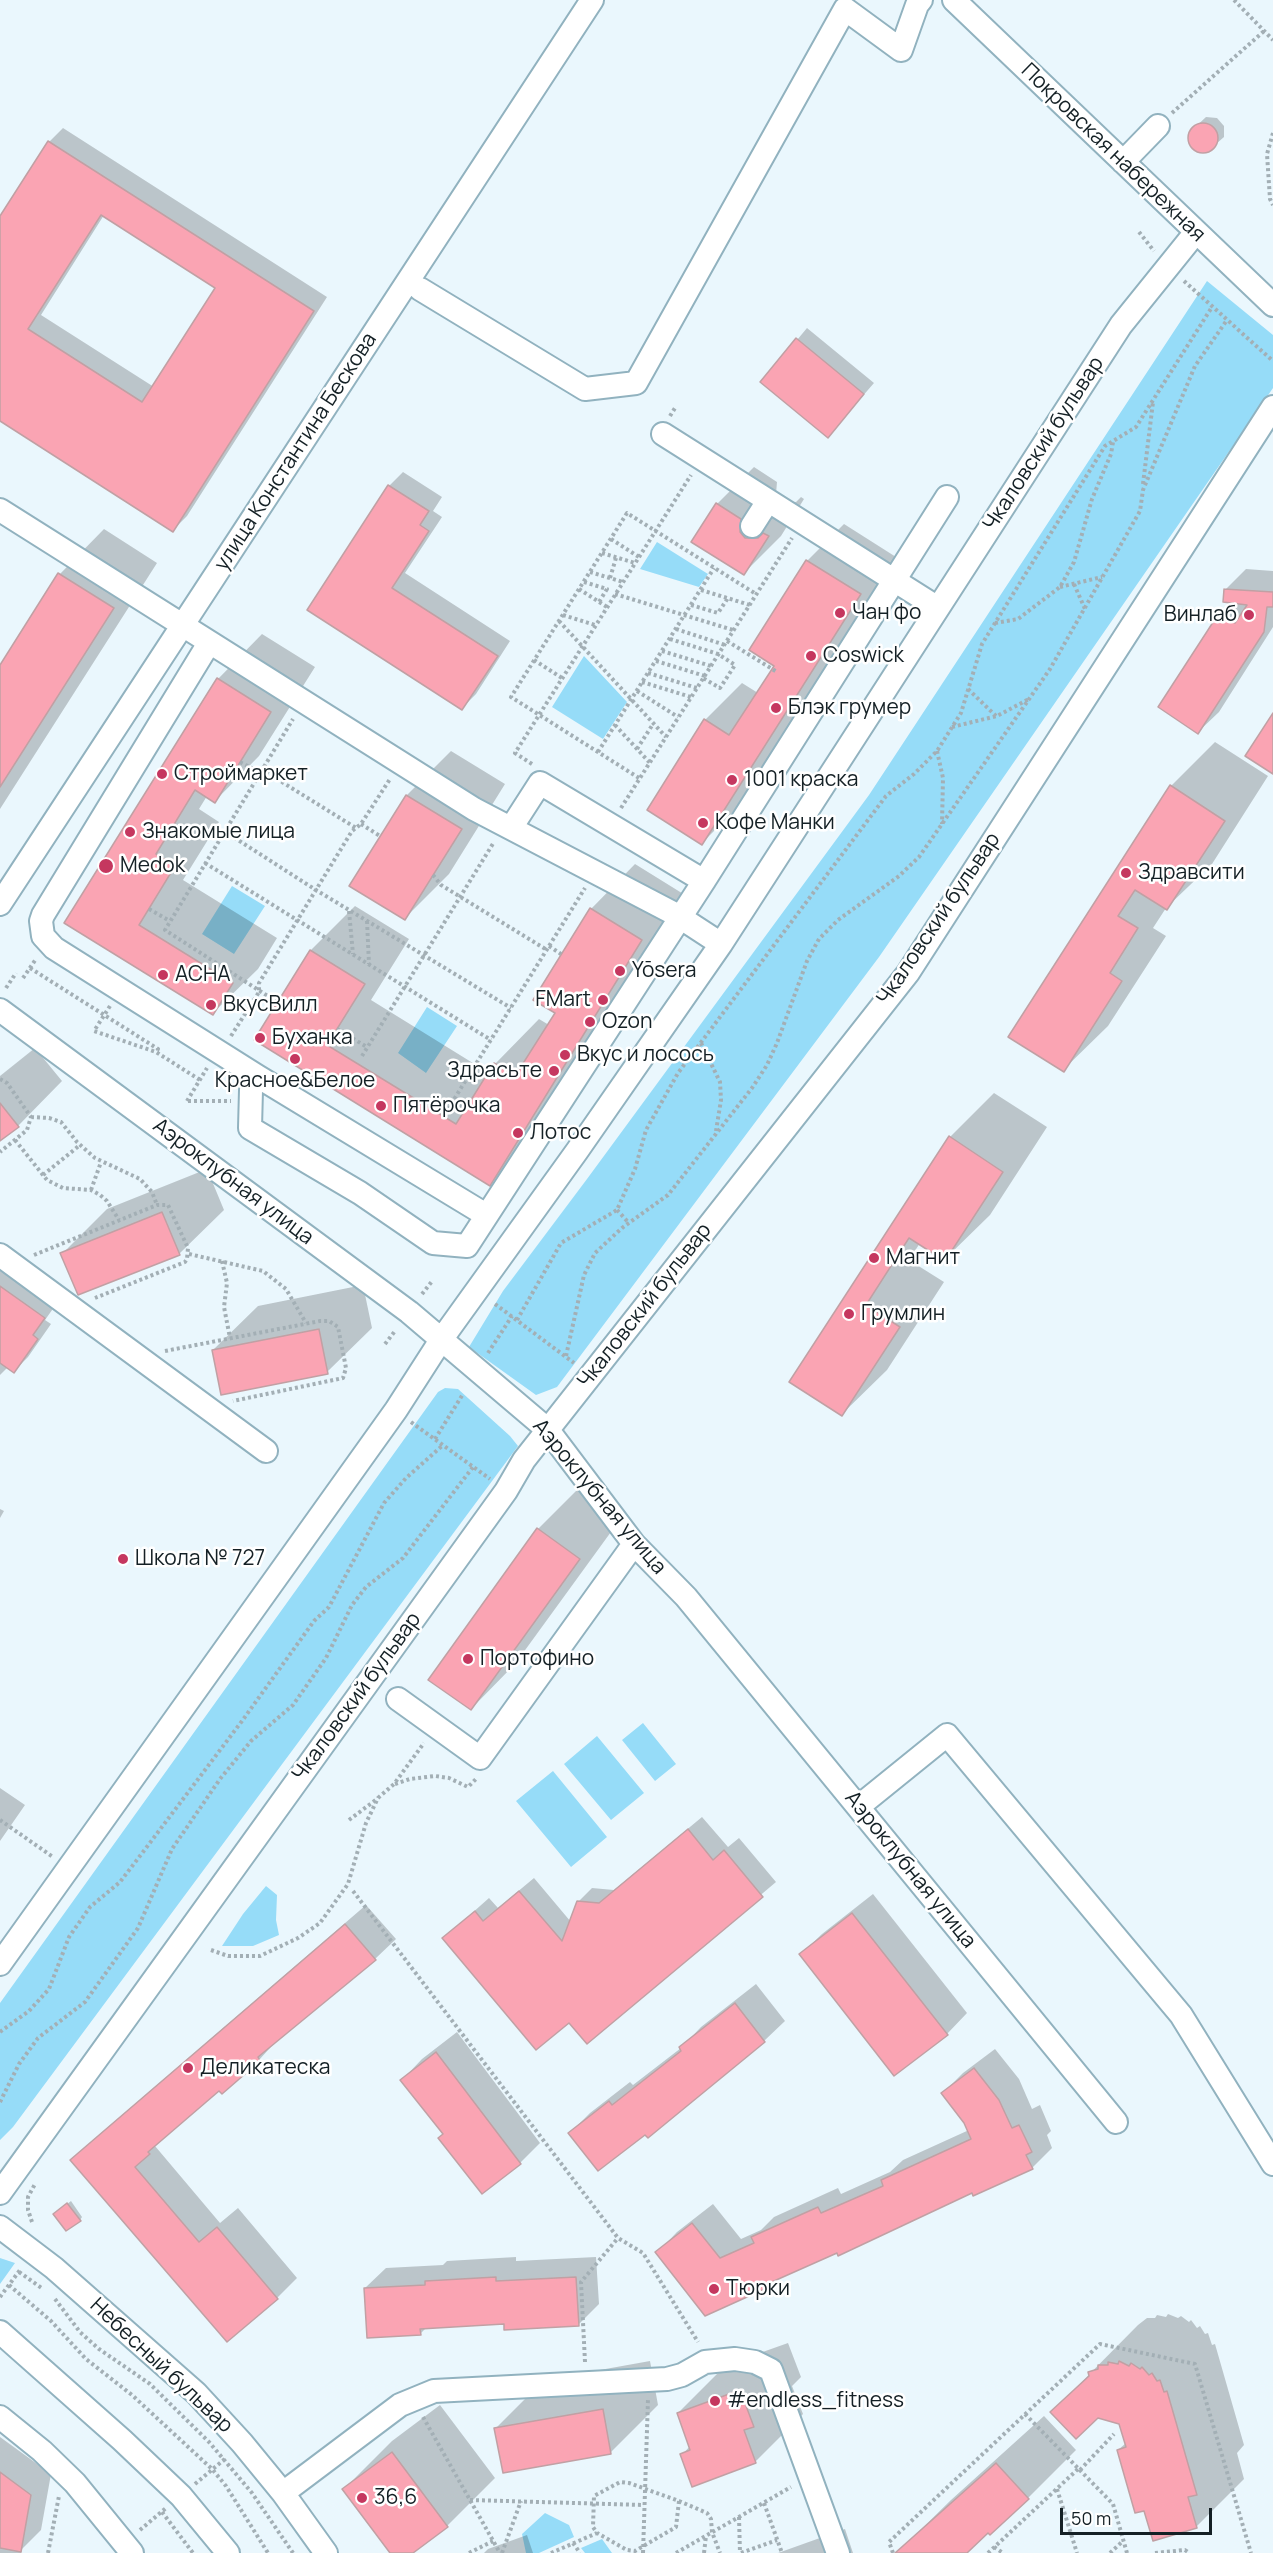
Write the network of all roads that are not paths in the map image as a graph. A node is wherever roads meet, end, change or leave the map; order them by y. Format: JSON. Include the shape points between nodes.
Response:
{"nodes":[{"id":1,"x":592,"y":0,"type":"edge"},
{"id":2,"x":921,"y":0,"type":"edge"},
{"id":3,"x":954,"y":0,"type":"edge"},
{"id":4,"x":1158,"y":126,"type":"road end"},
{"id":5,"x":1123,"y":162,"type":"junction"},
{"id":6,"x":1196,"y":232,"type":"junction"},
{"id":7,"x":420,"y":289,"type":"dead end"},
{"id":8,"x":1273,"y":305,"type":"edge"},
{"id":9,"x":1273,"y":407,"type":"edge"},
{"id":10,"x":663,"y":434,"type":"dead end"},
{"id":11,"x":947,"y":497,"type":"dead end"},
{"id":12,"x":773,"y":504,"type":"junction"},
{"id":13,"x":0,"y":510,"type":"edge"},
{"id":14,"x":757,"y":529,"type":"dead end"},
{"id":15,"x":894,"y":580,"type":"junction"},
{"id":16,"x":938,"y":608,"type":"junction"},
{"id":17,"x":182,"y":625,"type":"junction"},
{"id":18,"x":209,"y":643,"type":"junction"},
{"id":19,"x":510,"y":828,"type":"junction"},
{"id":20,"x":704,"y":881,"type":"junction"},
{"id":21,"x":0,"y":904,"type":"edge"},
{"id":22,"x":678,"y":917,"type":"junction"},
{"id":23,"x":721,"y":944,"type":"junction"},
{"id":24,"x":3,"y":999,"type":"edge"},
{"id":25,"x":257,"y":1076,"type":"junction"},
{"id":26,"x":486,"y":1215,"type":"junction"},
{"id":27,"x":6,"y":1259,"type":"edge"},
{"id":28,"x":441,"y":1340,"type":"junction"},
{"id":29,"x":548,"y":1430,"type":"junction"},
{"id":30,"x":266,"y":1450,"type":"dead end"},
{"id":31,"x":634,"y":1544,"type":"junction"},
{"id":32,"x":398,"y":1700,"type":"dead end"},
{"id":33,"x":858,"y":1807,"type":"junction"},
{"id":34,"x":8,"y":1936,"type":"edge"},
{"id":35,"x":0,"y":1964,"type":"edge"},
{"id":36,"x":1116,"y":2122,"type":"dead end"},
{"id":37,"x":1273,"y":2164,"type":"edge"},
{"id":38,"x":0,"y":2193,"type":"edge"},
{"id":39,"x":0,"y":2227,"type":"edge"},
{"id":40,"x":0,"y":2332,"type":"edge"},
{"id":41,"x":0,"y":2417,"type":"edge"},
{"id":42,"x":283,"y":2493,"type":"junction"},
{"id":43,"x":132,"y":2553,"type":"edge"},
{"id":44,"x":228,"y":2553,"type":"edge"},
{"id":45,"x":326,"y":2553,"type":"edge"},
{"id":46,"x":838,"y":2553,"type":"edge"}],
"edges":[{"from":1,"to":17,"type":"street","name":"улица Константина Бескова"},
{"from":2,"to":7,"type":"street","via":[[901,50],[845,9],[636,383],[585,389]]},
{"from":3,"to":5,"type":"street","name":"Покровская набережная"},
{"from":4,"to":5,"type":"street"},
{"from":5,"to":6,"type":"street","name":"Покровская набережная"},
{"from":6,"to":8,"type":"street","name":"Покровская набережная"},
{"from":6,"to":16,"type":"street","name":"Чкаловский бульвар","via":[[1121,325]]},
{"from":9,"to":29,"type":"street","name":"Чкаловский бульвар","via":[[908,973]]},
{"from":10,"to":12,"type":"street"},
{"from":11,"to":15,"type":"street"},
{"from":12,"to":14,"type":"street"},
{"from":12,"to":15,"type":"street"},
{"from":13,"to":17,"type":"street"},
{"from":15,"to":16,"type":"street"},
{"from":15,"to":20,"type":"street"},
{"from":16,"to":23,"type":"street","name":"Чкаловский бульвар"},
{"from":17,"to":18,"type":"street"},
{"from":17,"to":21,"type":"street","name":"улица Константина Бескова"},
{"from":18,"to":19,"type":"street"},
{"from":18,"to":25,"type":"street","via":[[41,921],[43,936],[54,948]]},
{"from":19,"to":20,"type":"street","via":[[540,783]]},
{"from":19,"to":22,"type":"street"},
{"from":20,"to":22,"type":"street"},
{"from":22,"to":23,"type":"street"},
{"from":22,"to":26,"type":"street"},
{"from":23,"to":28,"type":"street","name":"Чкаловский бульвар"},
{"from":24,"to":28,"type":"street","name":"Аэроклубная улица"},
{"from":25,"to":26,"type":"street"},
{"from":25,"to":26,"type":"street","via":[[251,1090],[250,1128],[360,1193],[433,1243],[467,1246]]},
{"from":27,"to":30,"type":"street"},
{"from":28,"to":29,"type":"street","name":"Аэроклубная улица"},
{"from":28,"to":34,"type":"street","name":"Чкаловский бульвар","via":[[396,1410]]},
{"from":29,"to":31,"type":"street","name":"Аэроклубная улица"},
{"from":29,"to":38,"type":"street","name":"Чкаловский бульвар"},
{"from":31,"to":32,"type":"street","via":[[480,1758]]},
{"from":31,"to":33,"type":"street","name":"Аэроклубная улица","via":[[686,1597]]},
{"from":33,"to":36,"type":"street","name":"Аэроклубная улица"},
{"from":33,"to":37,"type":"street","via":[[947,1735],[1181,2015]]},
{"from":34,"to":35,"type":"street","name":"Чкаловский бульвар"},
{"from":39,"to":42,"type":"street","name":"Небесный бульвар","via":[[54,2268],[196,2393]]},
{"from":40,"to":44,"type":"street","via":[[181,2496]]},
{"from":41,"to":43,"type":"street","via":[[63,2472]]},
{"from":42,"to":45,"type":"street","name":"Небесный бульвар"},
{"from":42,"to":46,"type":"street","via":[[412,2398],[448,2388],[667,2379],[710,2361],[735,2359],[771,2370]]}]}
